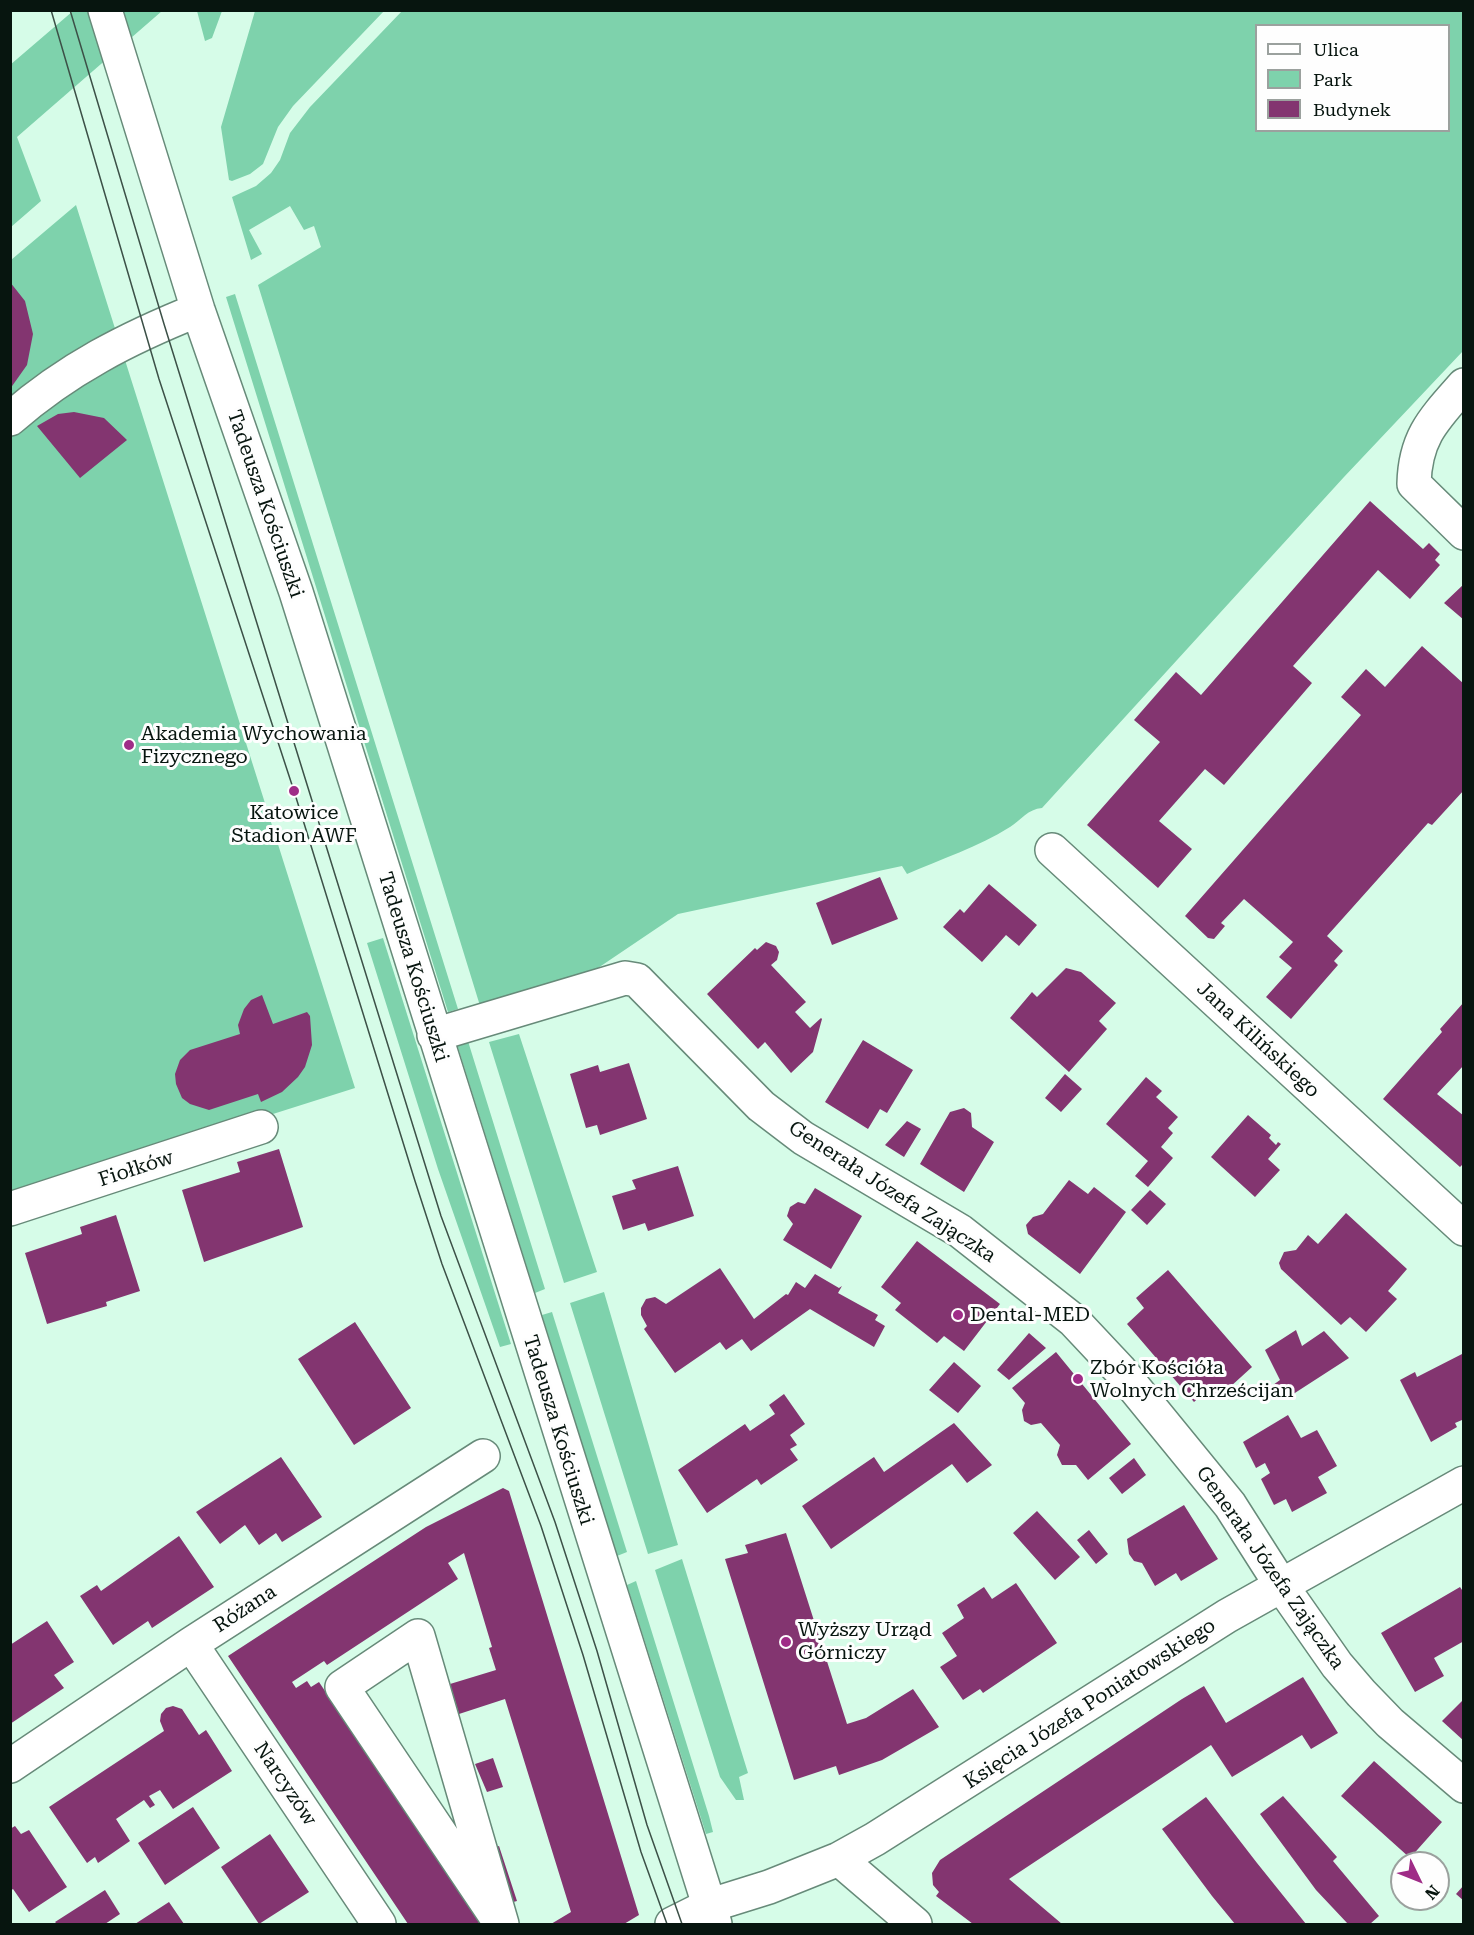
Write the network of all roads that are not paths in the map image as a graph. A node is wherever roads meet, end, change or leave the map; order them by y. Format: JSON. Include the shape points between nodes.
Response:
{"nodes":[{"id":1,"x":105,"y":10,"type":"edge"},
{"id":2,"x":198,"y":310,"type":"junction"},
{"id":3,"x":1464,"y":386,"type":"edge"},
{"id":4,"x":10,"y":419,"type":"edge"},
{"id":5,"x":1464,"y":533,"type":"edge"},
{"id":6,"x":1052,"y":850,"type":"dead end"},
{"id":7,"x":434,"y":1035,"type":"junction"},
{"id":8,"x":261,"y":1127,"type":"dead end"},
{"id":9,"x":10,"y":1209,"type":"edge"},
{"id":10,"x":1464,"y":1229,"type":"edge"},
{"id":11,"x":483,"y":1456,"type":"dead end"},
{"id":12,"x":1464,"y":1483,"type":"edge"},
{"id":13,"x":1281,"y":1585,"type":"junction"},
{"id":14,"x":191,"y":1644,"type":"junction"},
{"id":15,"x":10,"y":1766,"type":"edge"},
{"id":16,"x":1464,"y":1786,"type":"edge"},
{"id":17,"x":839,"y":1859,"type":"junction"},
{"id":18,"x":711,"y":1915,"type":"edge"},
{"id":19,"x":379,"y":1924,"type":"edge"},
{"id":20,"x":501,"y":1924,"type":"edge"},
{"id":21,"x":672,"y":1924,"type":"edge"},
{"id":22,"x":915,"y":1924,"type":"edge"}],
"edges":[{"from":1,"to":2,"type":"street","name":"Tadeusza Kościuszki"},
{"from":2,"to":4,"type":"street","via":[[100,354]]},
{"from":2,"to":7,"type":"street","name":"Tadeusza Kościuszki","via":[[299,602]]},
{"from":3,"to":5,"type":"street","via":[[1421,440],[1414,460],[1414,484]]},
{"from":6,"to":10,"type":"street","name":"Jana Kilińskiego"},
{"from":7,"to":13,"type":"street","name":"Generała Józefa Zajączka","via":[[625,978],[637,980],[761,1106],[803,1138],[960,1231],[1073,1320],[1119,1369],[1230,1505]]},
{"from":7,"to":18,"type":"street","name":"Tadeusza Kościuszki"},
{"from":8,"to":9,"type":"street","name":"Fiołków"},
{"from":11,"to":14,"type":"street","name":"Różana"},
{"from":12,"to":13,"type":"street","name":"Księcia Józefa Poniatowskiego"},
{"from":13,"to":16,"type":"street","name":"Generała Józefa Zajączka","via":[[1361,1693]]},
{"from":13,"to":17,"type":"street","name":"Księcia Józefa Poniatowskiego","via":[[916,1815]]},
{"from":14,"to":15,"type":"street","name":"Różana"},
{"from":14,"to":19,"type":"street","name":"Narcyzów"},
{"from":17,"to":18,"type":"street","name":"Księcia Józefa Poniatowskiego"},
{"from":17,"to":22,"type":"street"},
{"from":18,"to":21,"type":"street","name":"Księcia Józefa Poniatowskiego"},
{"from":20,"to":20,"type":"street","via":[[342,1687],[418,1636]]}]}
